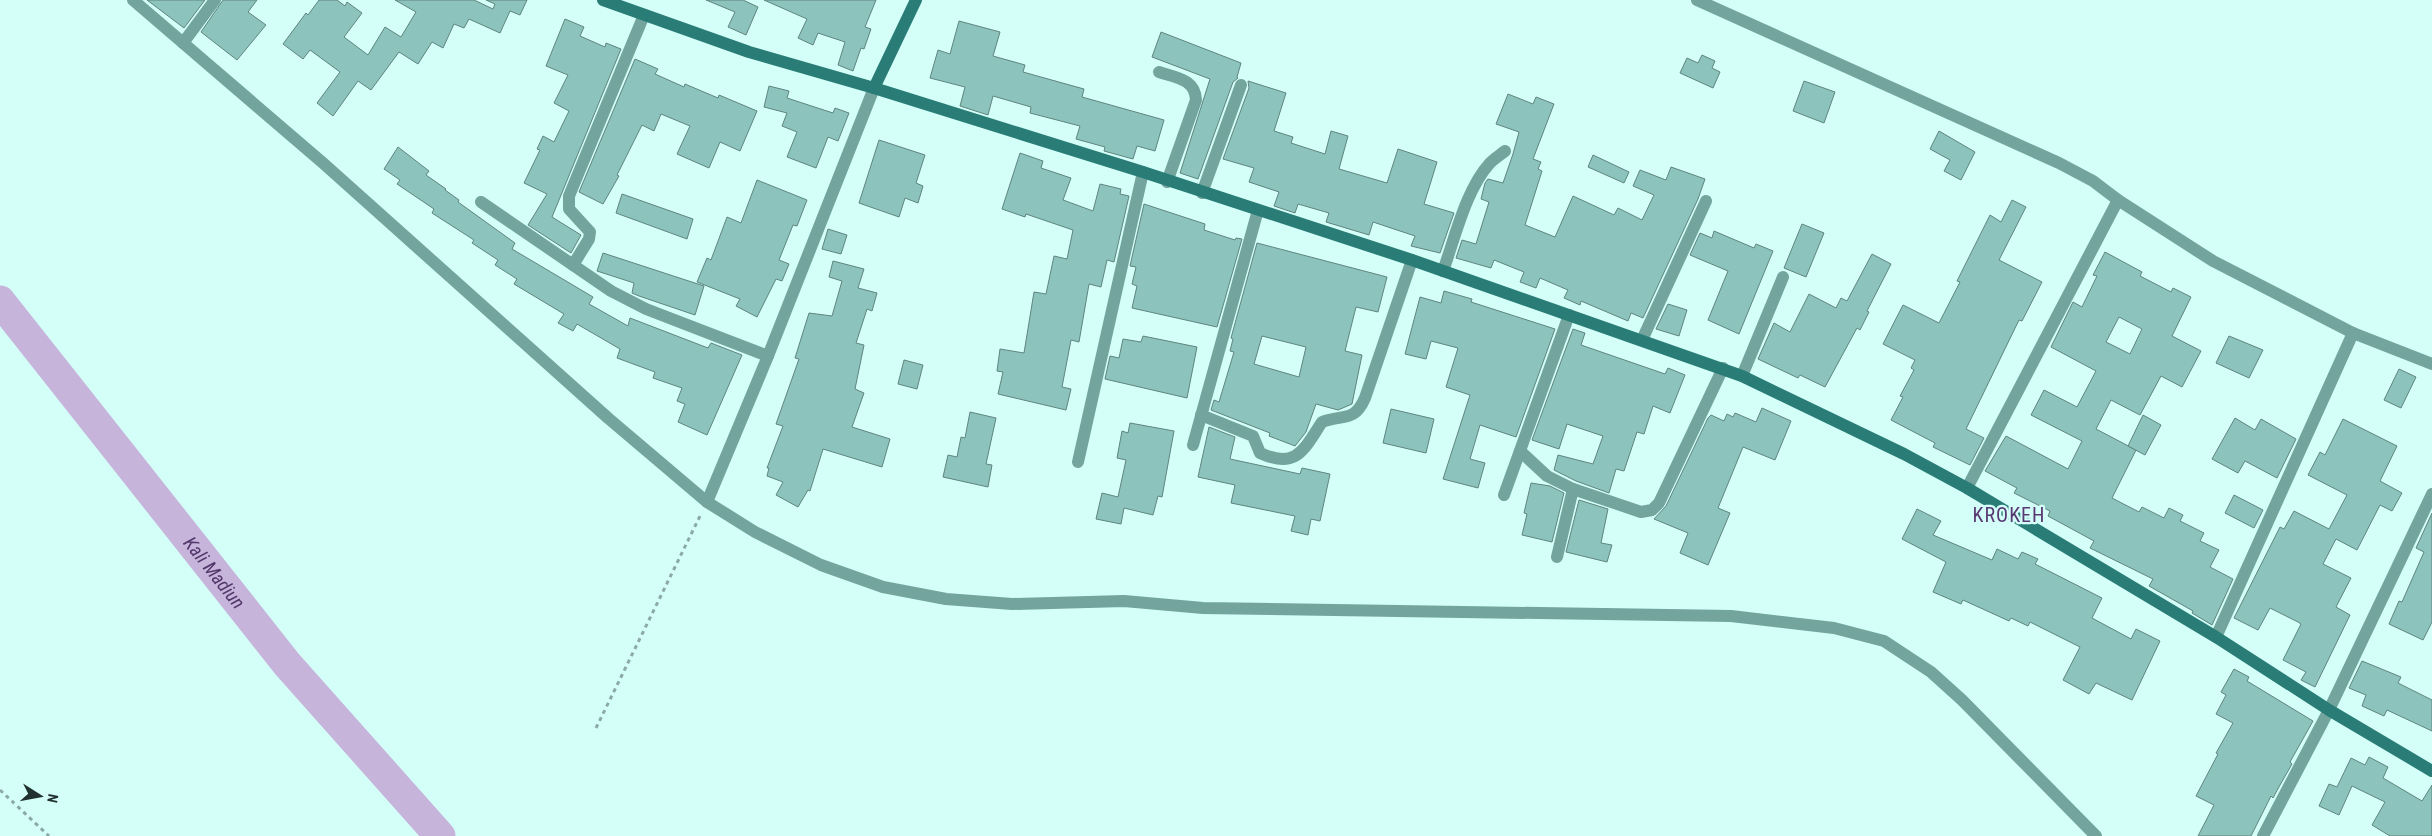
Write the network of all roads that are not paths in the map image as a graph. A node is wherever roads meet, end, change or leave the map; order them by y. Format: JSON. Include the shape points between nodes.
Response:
{"nodes":[{"id":1,"x":133,"y":0,"type":"edge"},
{"id":2,"x":215,"y":0,"type":"edge"},
{"id":3,"x":603,"y":0,"type":"edge"},
{"id":4,"x":916,"y":0,"type":"edge"},
{"id":5,"x":1697,"y":0,"type":"edge"},
{"id":6,"x":644,"y":15,"type":"junction"},
{"id":7,"x":183,"y":43,"type":"junction"},
{"id":8,"x":1159,"y":72,"type":"dead end"},
{"id":9,"x":1241,"y":85,"type":"dead end"},
{"id":10,"x":874,"y":88,"type":"junction"},
{"id":11,"x":1506,"y":152,"type":"dead end"},
{"id":12,"x":1143,"y":172,"type":"junction"},
{"id":13,"x":1167,"y":182,"type":"junction"},
{"id":14,"x":1202,"y":193,"type":"junction"},
{"id":15,"x":2118,"y":200,"type":"junction"},
{"id":16,"x":1706,"y":201,"type":"dead end"},
{"id":17,"x":481,"y":202,"type":"dead end"},
{"id":18,"x":1258,"y":210,"type":"junction"},
{"id":19,"x":1412,"y":260,"type":"junction"},
{"id":20,"x":573,"y":266,"type":"junction"},
{"id":21,"x":1443,"y":271,"type":"junction"},
{"id":22,"x":1783,"y":277,"type":"dead end"},
{"id":23,"x":1569,"y":315,"type":"junction"},
{"id":24,"x":2354,"y":333,"type":"junction"},
{"id":25,"x":1642,"y":340,"type":"junction"},
{"id":26,"x":768,"y":356,"type":"junction"},
{"id":27,"x":2432,"y":364,"type":"edge"},
{"id":28,"x":1723,"y":368,"type":"junction"},
{"id":29,"x":1742,"y":376,"type":"junction"},
{"id":30,"x":1201,"y":415,"type":"junction"},
{"id":31,"x":1193,"y":445,"type":"dead end"},
{"id":32,"x":1520,"y":451,"type":"junction"},
{"id":33,"x":1078,"y":462,"type":"dead end"},
{"id":34,"x":1967,"y":488,"type":"junction"},
{"id":35,"x":1573,"y":489,"type":"junction"},
{"id":36,"x":2432,"y":494,"type":"edge"},
{"id":37,"x":1504,"y":495,"type":"dead end"},
{"id":38,"x":707,"y":502,"type":"junction"},
{"id":39,"x":1557,"y":557,"type":"dead end"},
{"id":40,"x":2216,"y":638,"type":"junction"},
{"id":41,"x":2328,"y":710,"type":"junction"},
{"id":42,"x":2432,"y":771,"type":"edge"},
{"id":43,"x":2096,"y":836,"type":"edge"},
{"id":44,"x":2263,"y":836,"type":"edge"}],
"edges":[{"from":1,"to":7,"type":"street"},
{"from":2,"to":7,"type":"street"},
{"from":3,"to":6,"type":"main road"},
{"from":4,"to":10,"type":"main road"},
{"from":5,"to":15,"type":"street","via":[[2059,163],[2093,181]]},
{"from":6,"to":10,"type":"main road","via":[[749,52]]},
{"from":6,"to":20,"type":"street","via":[[569,196],[569,209],[590,232]]},
{"from":7,"to":38,"type":"street"},
{"from":8,"to":13,"type":"street","via":[[1191,84],[1196,100]]},
{"from":9,"to":14,"type":"street"},
{"from":10,"to":12,"type":"main road"},
{"from":10,"to":26,"type":"street"},
{"from":11,"to":21,"type":"street","via":[[1490,163],[1478,181]]},
{"from":12,"to":13,"type":"main road"},
{"from":12,"to":33,"type":"street"},
{"from":13,"to":14,"type":"main road"},
{"from":14,"to":18,"type":"main road"},
{"from":15,"to":24,"type":"street","via":[[2213,261]]},
{"from":15,"to":34,"type":"street"},
{"from":16,"to":25,"type":"street"},
{"from":17,"to":20,"type":"street"},
{"from":18,"to":19,"type":"main road"},
{"from":18,"to":30,"type":"street"},
{"from":19,"to":21,"type":"main road"},
{"from":19,"to":30,"type":"street","via":[[1365,398],[1353,416],[1322,422],[1304,451],[1284,459],[1260,452],[1253,436]]},
{"from":20,"to":26,"type":"street","via":[[646,309]]},
{"from":21,"to":23,"type":"main road"},
{"from":22,"to":29,"type":"street"},
{"from":23,"to":25,"type":"main road"},
{"from":23,"to":32,"type":"street"},
{"from":24,"to":27,"type":"street"},
{"from":24,"to":40,"type":"street"},
{"from":25,"to":28,"type":"main road"},
{"from":26,"to":38,"type":"street"},
{"from":28,"to":29,"type":"main road"},
{"from":28,"to":35,"type":"street","via":[[1652,510],[1641,512]]},
{"from":29,"to":34,"type":"main road"},
{"from":30,"to":31,"type":"street"},
{"from":32,"to":35,"type":"street","via":[[1547,476]]},
{"from":32,"to":37,"type":"street"},
{"from":34,"to":40,"type":"main road"},
{"from":35,"to":39,"type":"street"},
{"from":36,"to":41,"type":"street"},
{"from":38,"to":43,"type":"street","via":[[755,532],[821,564],[883,587],[946,599],[1012,604],[1124,601],[1213,608],[1731,616],[1834,628],[1884,641],[1931,672]]},
{"from":40,"to":41,"type":"main road"},
{"from":41,"to":42,"type":"main road"},
{"from":41,"to":44,"type":"street"}]}
